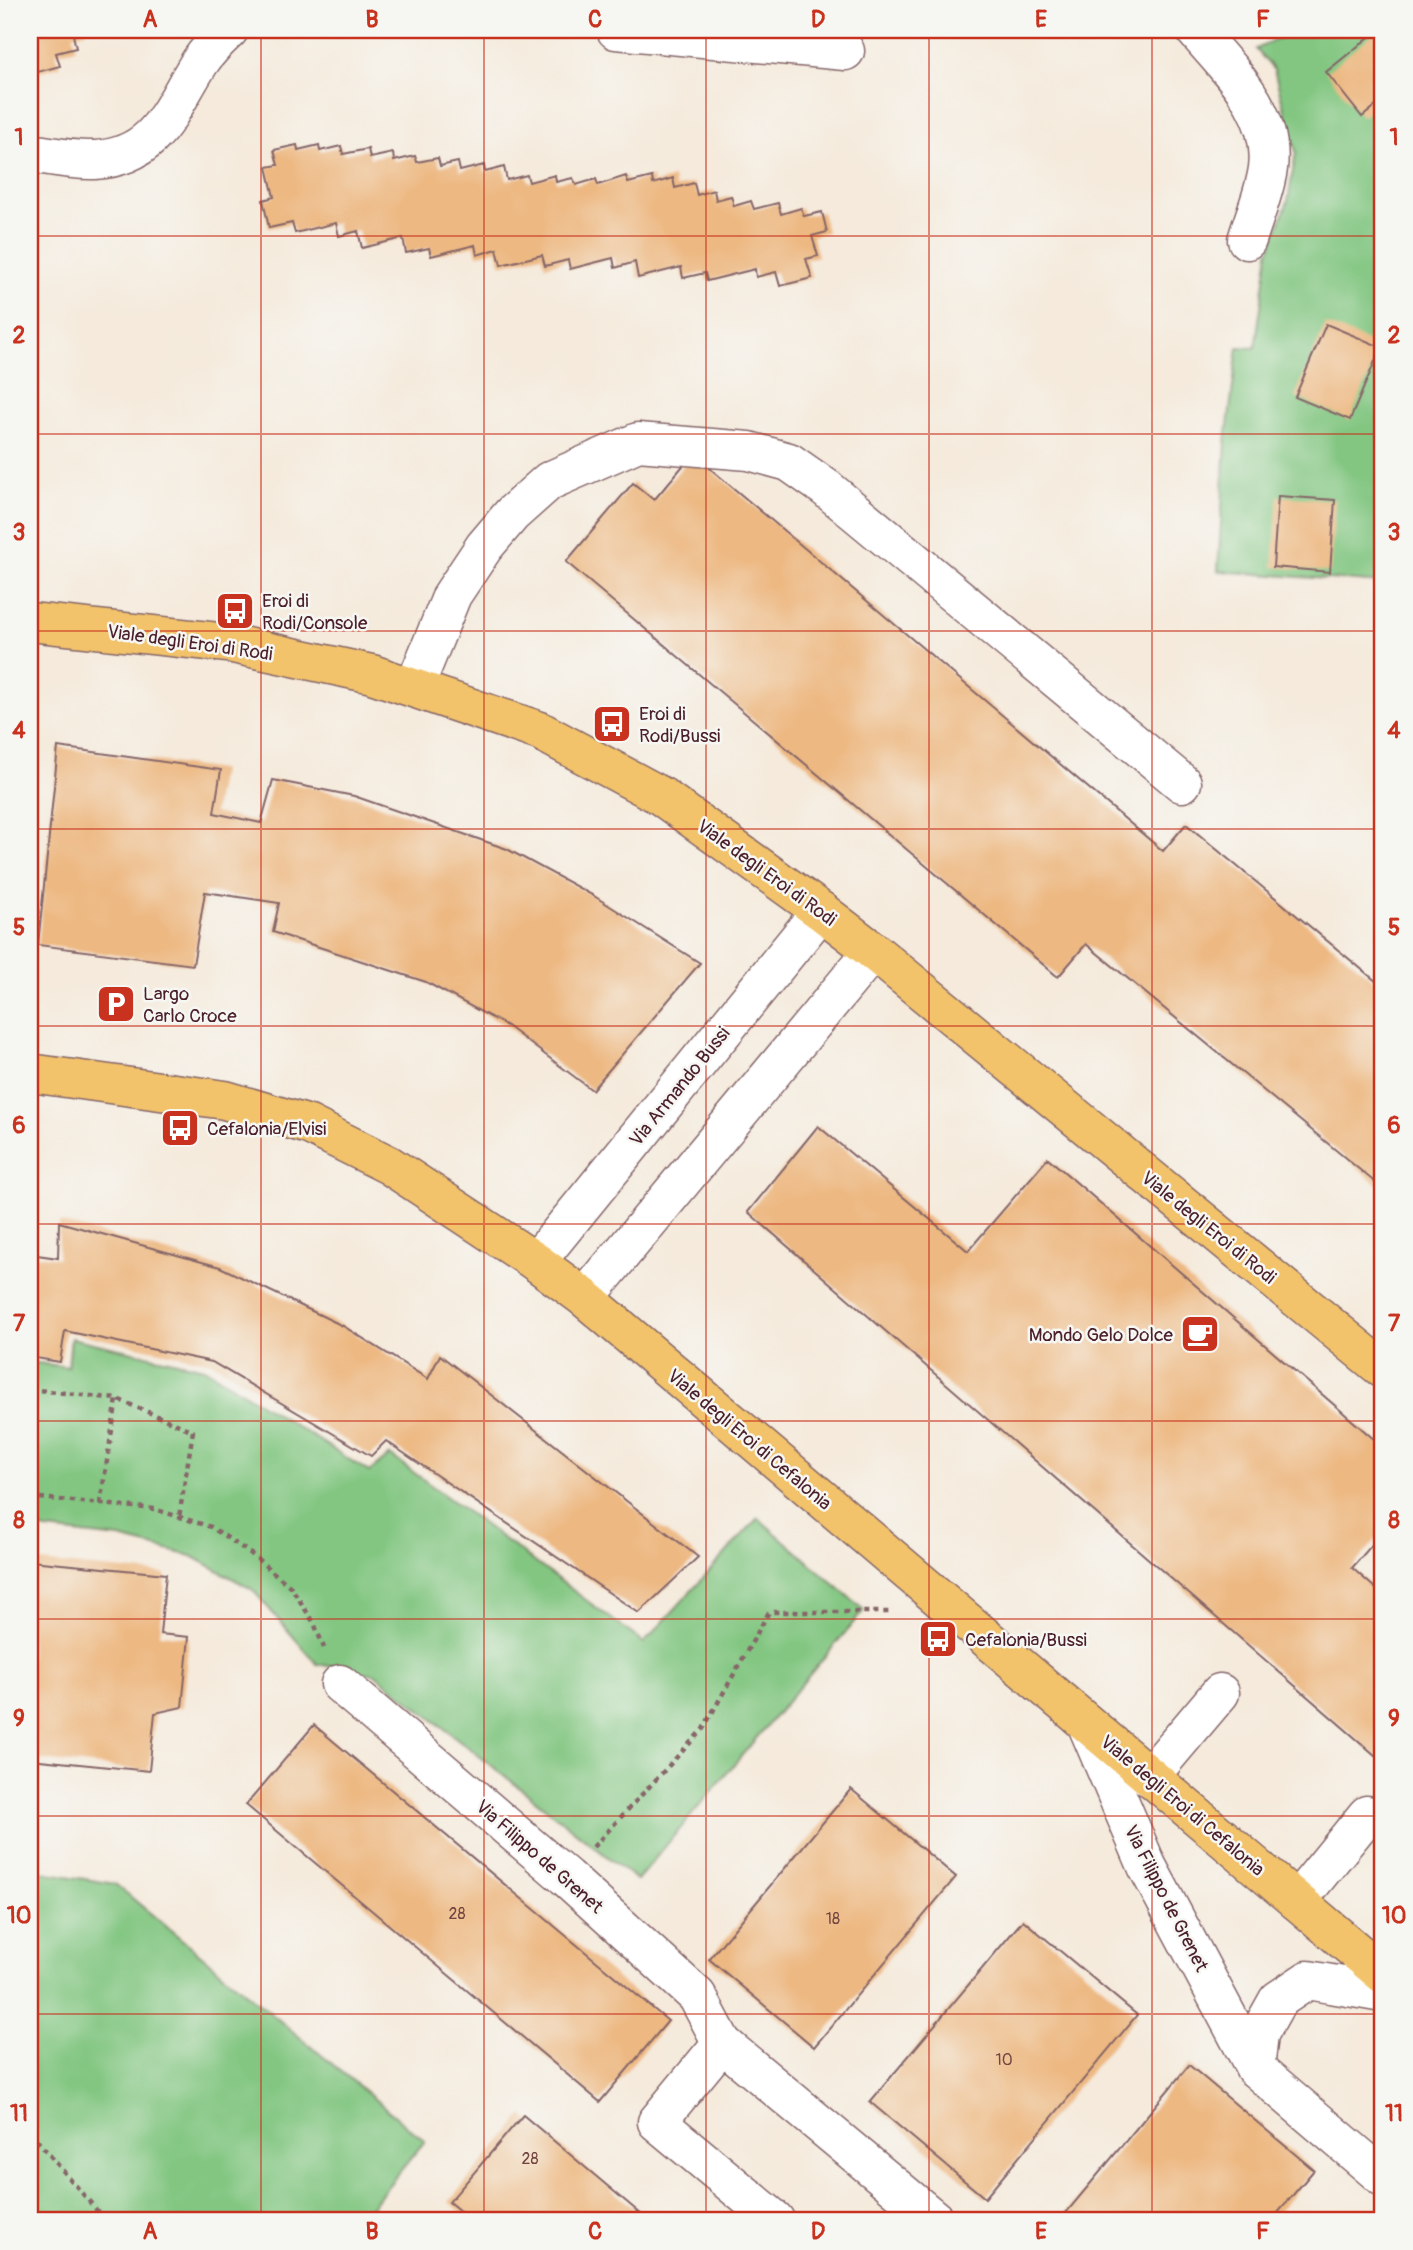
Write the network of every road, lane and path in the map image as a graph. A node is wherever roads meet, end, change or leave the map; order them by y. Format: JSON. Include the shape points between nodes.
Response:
{"nodes":[{"id":1,"x":229,"y":30,"type":"edge"},
{"id":2,"x":616,"y":30,"type":"edge"},
{"id":3,"x":1195,"y":30,"type":"edge"},
{"id":4,"x":845,"y":51,"type":"dead end"},
{"id":5,"x":30,"y":153,"type":"edge"},
{"id":6,"x":1247,"y":240,"type":"dead end"},
{"id":7,"x":30,"y":622,"type":"edge"},
{"id":8,"x":414,"y":688,"type":"junction"},
{"id":9,"x":1182,"y":783,"type":"dead end"},
{"id":10,"x":821,"y":911,"type":"junction"},
{"id":11,"x":873,"y":951,"type":"junction"},
{"id":12,"x":30,"y":1073,"type":"edge"},
{"id":13,"x":536,"y":1262,"type":"junction"},
{"id":14,"x":585,"y":1298,"type":"junction"},
{"id":15,"x":1383,"y":1369,"type":"edge"},
{"id":16,"x":30,"y":1390,"type":"edge"},
{"id":17,"x":117,"y":1399,"type":"junction"},
{"id":18,"x":30,"y":1497,"type":"edge"},
{"id":19,"x":100,"y":1504,"type":"junction"},
{"id":20,"x":179,"y":1517,"type":"junction"},
{"id":21,"x":955,"y":1613,"type":"junction"},
{"id":22,"x":340,"y":1684,"type":"joint"},
{"id":23,"x":1220,"y":1693,"type":"dead end"},
{"id":24,"x":1087,"y":1725,"type":"junction"},
{"id":25,"x":1149,"y":1777,"type":"junction"},
{"id":26,"x":1367,"y":1815,"type":"dead end"},
{"id":27,"x":566,"y":1877,"type":"junction"},
{"id":28,"x":1297,"y":1901,"type":"junction"},
{"id":29,"x":1383,"y":1974,"type":"edge"},
{"id":30,"x":1383,"y":1993,"type":"edge"},
{"id":31,"x":722,"y":2043,"type":"junction"},
{"id":32,"x":1255,"y":2068,"type":"junction"},
{"id":33,"x":30,"y":2132,"type":"edge"},
{"id":34,"x":1383,"y":2177,"type":"edge"},
{"id":35,"x":105,"y":2220,"type":"edge"},
{"id":36,"x":775,"y":2220,"type":"edge"},
{"id":37,"x":935,"y":2220,"type":"edge"}],
"edges":[{"from":1,"to":5,"type":"street","via":[[202,59],[167,119],[135,149],[94,160]]},
{"from":2,"to":4,"type":"street"},
{"from":3,"to":6,"type":"street","via":[[1243,86],[1266,134],[1268,171]]},
{"from":7,"to":8,"type":"main road","name":"Viale degli Eroi di Rodi","via":[[228,643],[372,674]]},
{"from":8,"to":9,"type":"street","via":[[452,595],[512,514],[549,481],[638,442],[749,451],[789,462],[826,488]]},
{"from":8,"to":10,"type":"main road","name":"Viale degli Eroi di Rodi","via":[[540,730],[661,796]]},
{"from":10,"to":11,"type":"main road","name":"Viale degli Eroi di Rodi"},
{"from":10,"to":13,"type":"street","name":"Via Armando Bussi"},
{"from":11,"to":14,"type":"street"},
{"from":11,"to":15,"type":"main road","name":"Viale degli Eroi di Rodi"},
{"from":12,"to":13,"type":"main road","name":"Viale degli Eroi di Cefalonia","via":[[225,1100],[309,1125],[389,1165]]},
{"from":13,"to":14,"type":"main road","name":"Viale degli Eroi di Cefalonia"},
{"from":14,"to":21,"type":"main road","name":"Viale degli Eroi di Cefalonia"},
{"from":16,"to":17,"type":"path"},
{"from":17,"to":19,"type":"path"},
{"from":17,"to":20,"type":"path","via":[[193,1431]]},
{"from":18,"to":19,"type":"path"},
{"from":19,"to":20,"type":"path","via":[[153,1509]]},
{"from":20,"to":22,"type":"path","via":[[211,1527],[291,1587],[314,1623]]},
{"from":21,"to":24,"type":"main road","name":"Viale degli Eroi di Cefalonia"},
{"from":21,"to":27,"type":"path","via":[[769,1612],[704,1729]]},
{"from":22,"to":27,"type":"street","name":"Via Filippo de Grenet"},
{"from":23,"to":25,"type":"street"},
{"from":24,"to":25,"type":"main road","name":"Viale degli Eroi di Cefalonia"},
{"from":24,"to":32,"type":"street","name":"Via Filippo de Grenet","via":[[1147,1866]]},
{"from":25,"to":28,"type":"main road","name":"Viale degli Eroi di Cefalonia"},
{"from":26,"to":28,"type":"street"},
{"from":27,"to":31,"type":"street","name":"Via Filippo de Grenet","via":[[697,1996]]},
{"from":28,"to":29,"type":"main road","name":"Viale degli Eroi di Cefalonia"},
{"from":30,"to":32,"type":"street","via":[[1308,1980],[1278,2000],[1259,2034]]},
{"from":31,"to":36,"type":"street","via":[[657,2122]]},
{"from":31,"to":37,"type":"street","name":"Via Filippo de Grenet"},
{"from":32,"to":34,"type":"street","name":"Via Filippo de Grenet"},
{"from":33,"to":35,"type":"path"}]}
